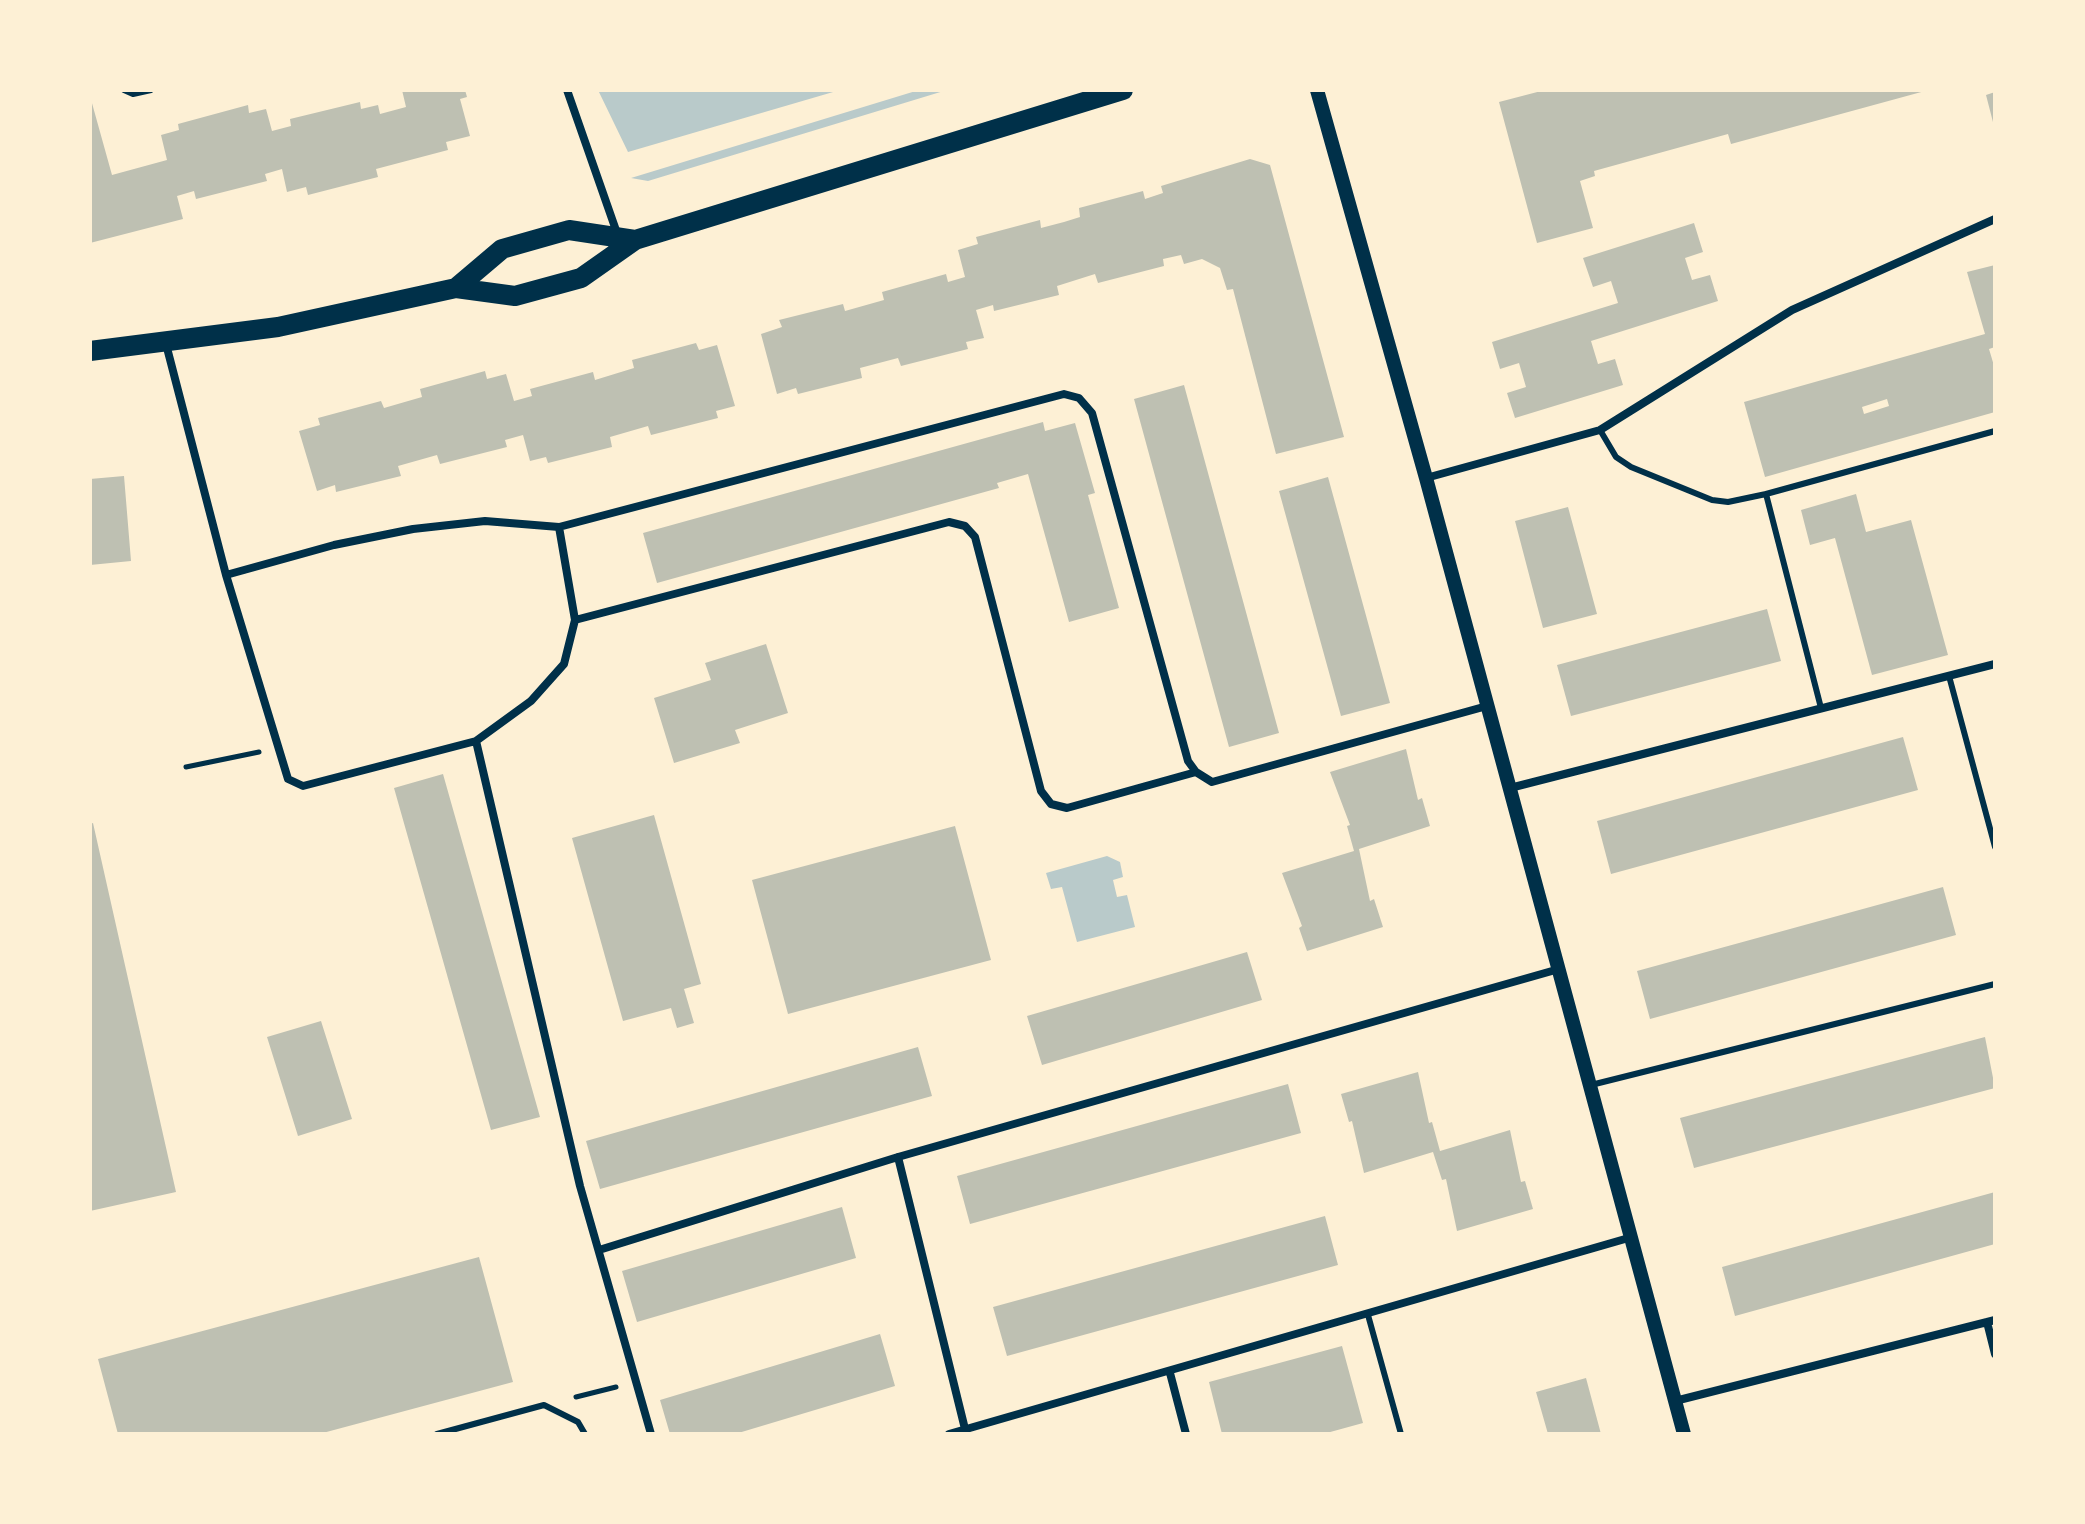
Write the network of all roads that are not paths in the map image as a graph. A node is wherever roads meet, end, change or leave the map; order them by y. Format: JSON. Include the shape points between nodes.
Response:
{"nodes":[{"id":1,"x":124,"y":90,"type":"edge"},
{"id":2,"x":151,"y":90,"type":"edge"},
{"id":3,"x":567,"y":90,"type":"edge"},
{"id":4,"x":1123,"y":90,"type":"edge"},
{"id":5,"x":1317,"y":90,"type":"edge"},
{"id":6,"x":1995,"y":219,"type":"edge"},
{"id":7,"x":627,"y":238,"type":"junction"},
{"id":8,"x":456,"y":288,"type":"junction"},
{"id":9,"x":166,"y":344,"type":"junction"},
{"id":10,"x":90,"y":351,"type":"edge"},
{"id":11,"x":1600,"y":430,"type":"junction"},
{"id":12,"x":1995,"y":431,"type":"edge"},
{"id":13,"x":1426,"y":478,"type":"junction"},
{"id":14,"x":1766,"y":494,"type":"junction"},
{"id":15,"x":559,"y":527,"type":"junction"},
{"id":16,"x":226,"y":575,"type":"junction"},
{"id":17,"x":575,"y":620,"type":"junction"},
{"id":18,"x":1995,"y":664,"type":"edge"},
{"id":19,"x":1949,"y":676,"type":"junction"},
{"id":20,"x":1487,"y":706,"type":"junction"},
{"id":21,"x":1821,"y":708,"type":"junction"},
{"id":22,"x":476,"y":741,"type":"junction"},
{"id":23,"x":1196,"y":772,"type":"junction"},
{"id":24,"x":1510,"y":788,"type":"junction"},
{"id":25,"x":1995,"y":847,"type":"edge"},
{"id":26,"x":1559,"y":969,"type":"junction"},
{"id":27,"x":1995,"y":984,"type":"edge"},
{"id":28,"x":1589,"y":1085,"type":"junction"},
{"id":29,"x":898,"y":1157,"type":"junction"},
{"id":30,"x":1632,"y":1237,"type":"junction"},
{"id":31,"x":599,"y":1250,"type":"junction"},
{"id":32,"x":1368,"y":1315,"type":"junction"},
{"id":33,"x":1991,"y":1321,"type":"edge"},
{"id":34,"x":1995,"y":1354,"type":"edge"},
{"id":35,"x":1170,"y":1373,"type":"junction"},
{"id":36,"x":1675,"y":1401,"type":"junction"},
{"id":37,"x":965,"y":1429,"type":"junction"},
{"id":38,"x":437,"y":1434,"type":"edge"},
{"id":39,"x":585,"y":1434,"type":"edge"},
{"id":40,"x":651,"y":1434,"type":"edge"},
{"id":41,"x":949,"y":1434,"type":"edge"},
{"id":42,"x":1186,"y":1434,"type":"edge"},
{"id":43,"x":1401,"y":1434,"type":"edge"},
{"id":44,"x":1684,"y":1434,"type":"edge"}],
"edges":[{"from":1,"to":2,"type":"lane"},
{"from":3,"to":7,"type":"street"},
{"from":4,"to":7,"type":"main road"},
{"from":5,"to":13,"type":"street"},
{"from":6,"to":11,"type":"street","via":[[1792,310]]},
{"from":7,"to":8,"type":"main road","via":[[569,230],[502,249]]},
{"from":7,"to":8,"type":"main road","via":[[581,278],[515,296]]},
{"from":8,"to":9,"type":"main road","via":[[278,327]]},
{"from":9,"to":10,"type":"main road"},
{"from":9,"to":16,"type":"street"},
{"from":11,"to":13,"type":"street"},
{"from":11,"to":14,"type":"lane","via":[[1616,457],[1631,467],[1712,500]]},
{"from":12,"to":14,"type":"lane"},
{"from":13,"to":20,"type":"street"},
{"from":14,"to":21,"type":"lane"},
{"from":15,"to":16,"type":"street","via":[[485,521],[413,529]]},
{"from":15,"to":17,"type":"street"},
{"from":15,"to":23,"type":"street","via":[[1064,394],[1079,398],[1092,413],[1188,761]]},
{"from":16,"to":22,"type":"street","via":[[288,779],[303,786]]},
{"from":17,"to":22,"type":"street","via":[[564,664],[531,701]]},
{"from":17,"to":23,"type":"street","via":[[949,522],[965,526],[975,537],[1041,791],[1051,804],[1067,808]]},
{"from":18,"to":19,"type":"street"},
{"from":19,"to":21,"type":"street"},
{"from":19,"to":25,"type":"lane"},
{"from":20,"to":23,"type":"street","via":[[1212,782]]},
{"from":20,"to":24,"type":"street"},
{"from":21,"to":24,"type":"street"},
{"from":22,"to":31,"type":"street"},
{"from":24,"to":26,"type":"street"},
{"from":26,"to":28,"type":"street"},
{"from":26,"to":29,"type":"street"},
{"from":27,"to":28,"type":"lane"},
{"from":28,"to":30,"type":"street"},
{"from":29,"to":31,"type":"street"},
{"from":29,"to":37,"type":"street"},
{"from":30,"to":32,"type":"street"},
{"from":30,"to":36,"type":"street"},
{"from":31,"to":40,"type":"street"},
{"from":32,"to":35,"type":"street"},
{"from":32,"to":43,"type":"lane"},
{"from":33,"to":34,"type":"street"},
{"from":33,"to":36,"type":"street"},
{"from":35,"to":37,"type":"street"},
{"from":35,"to":42,"type":"street"},
{"from":36,"to":44,"type":"street"},
{"from":37,"to":41,"type":"street"},
{"from":38,"to":39,"type":"lane","via":[[544,1405],[578,1422]]}]}
